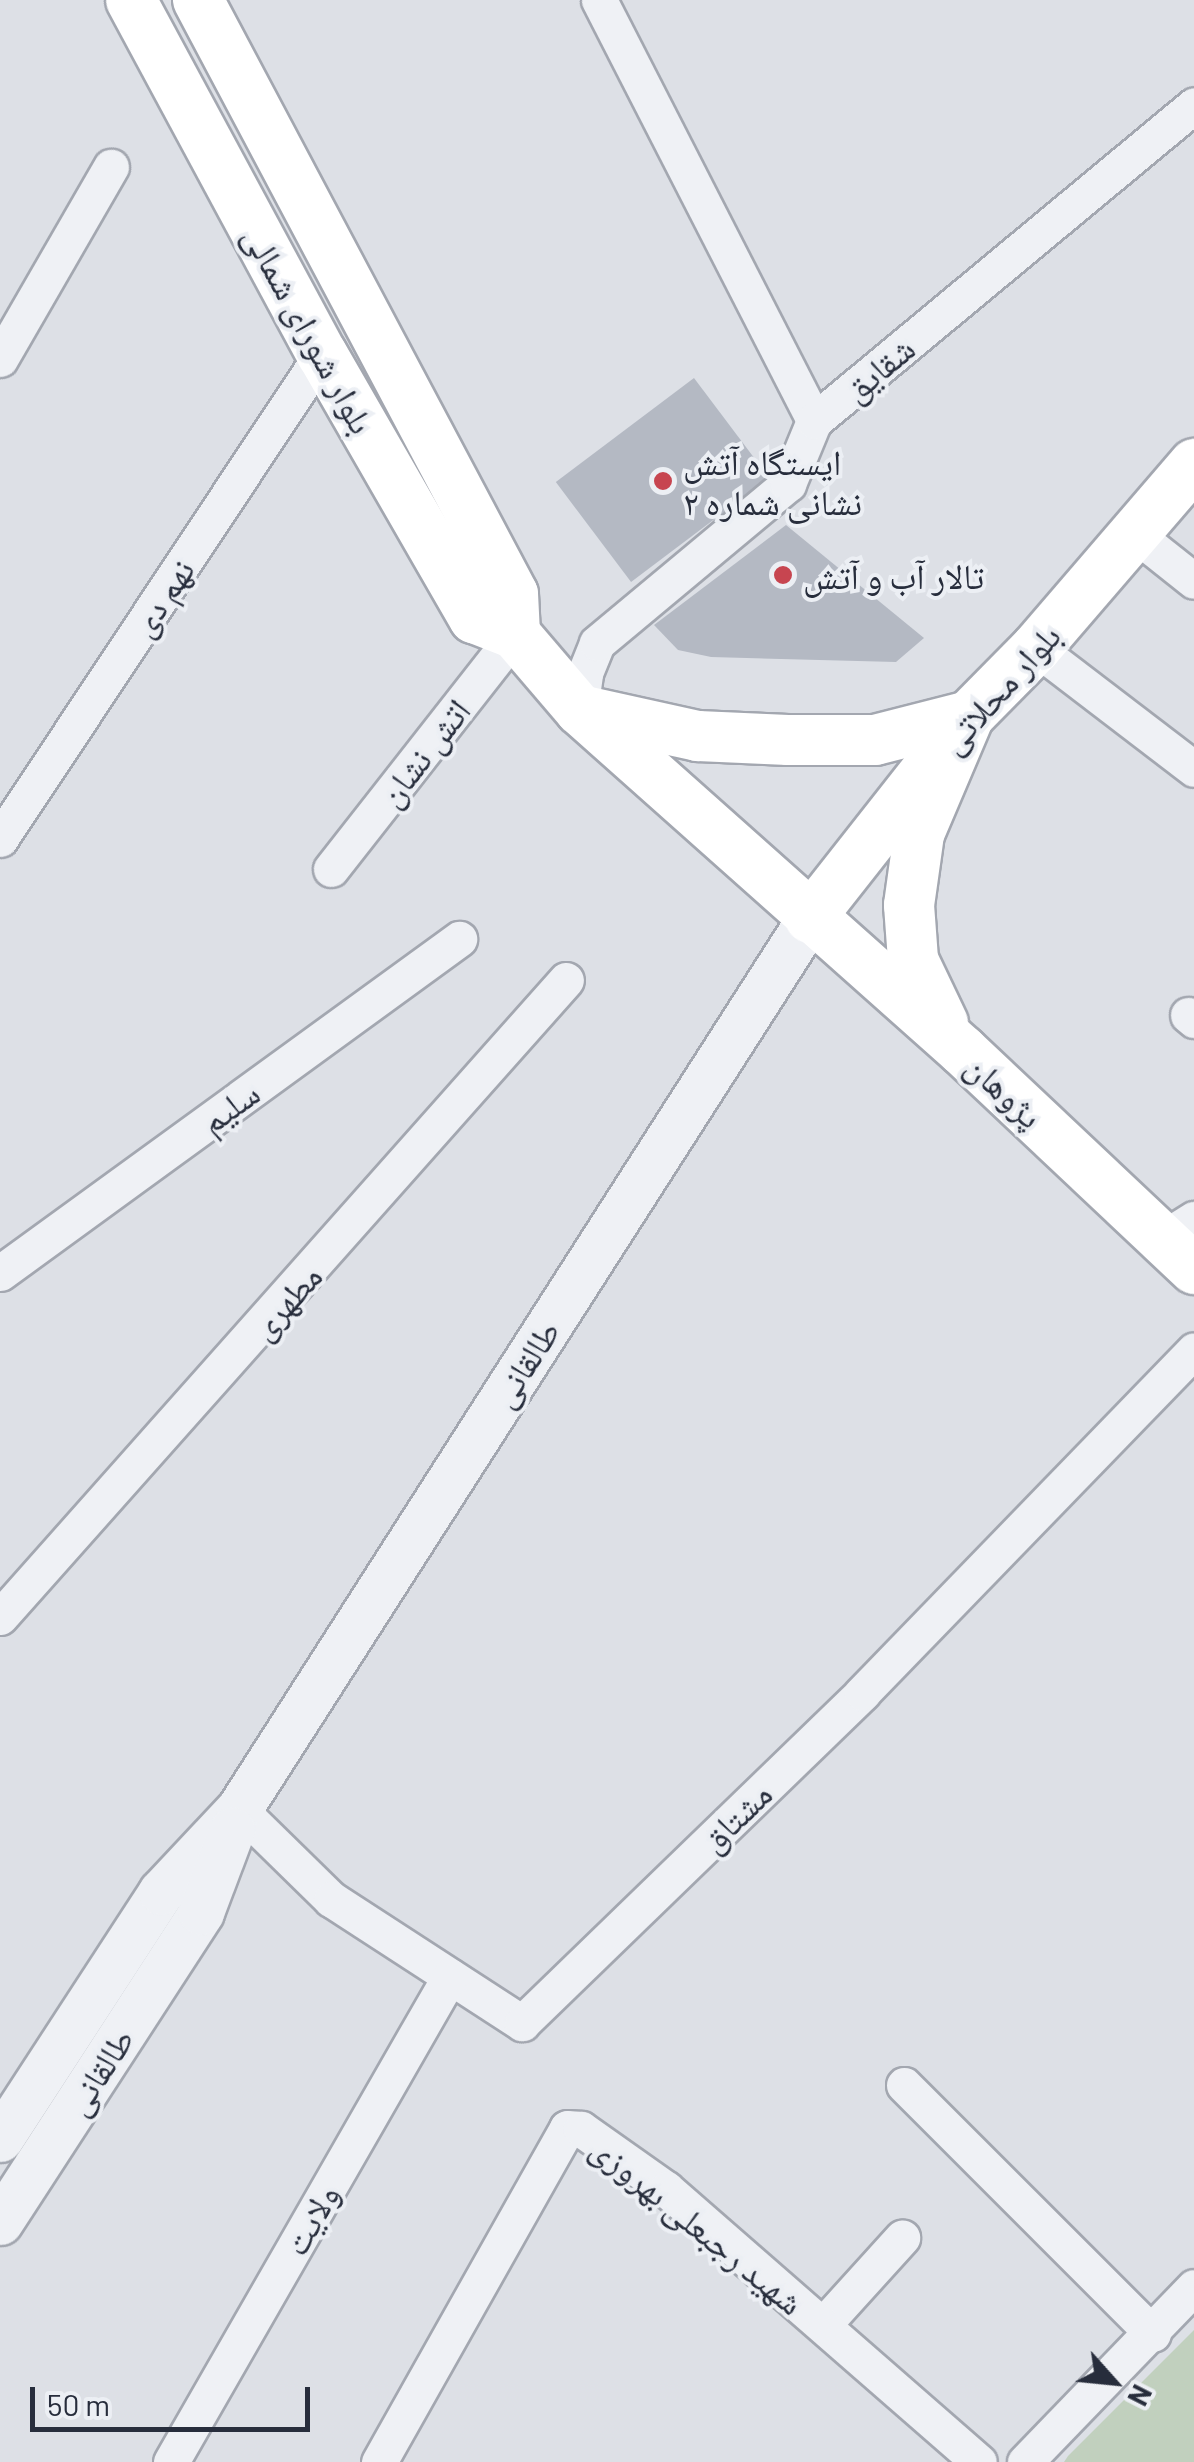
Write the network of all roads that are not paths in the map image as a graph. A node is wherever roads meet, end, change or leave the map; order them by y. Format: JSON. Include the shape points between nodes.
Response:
{"nodes":[{"id":1,"x":131,"y":0,"type":"edge"},
{"id":2,"x":198,"y":0,"type":"edge"},
{"id":3,"x":599,"y":0,"type":"edge"},
{"id":4,"x":1194,"y":106,"type":"edge"},
{"id":5,"x":111,"y":168,"type":"dead end"},
{"id":6,"x":322,"y":354,"type":"junction"},
{"id":7,"x":0,"y":359,"type":"edge"},
{"id":8,"x":814,"y":421,"type":"junction"},
{"id":9,"x":1194,"y":464,"type":"edge"},
{"id":10,"x":1134,"y":534,"type":"junction"},
{"id":11,"x":1194,"y":581,"type":"edge"},
{"id":12,"x":515,"y":634,"type":"junction"},
{"id":13,"x":1036,"y":648,"type":"junction"},
{"id":14,"x":580,"y":710,"type":"junction"},
{"id":15,"x":968,"y":716,"type":"junction"},
{"id":16,"x":1194,"y":769,"type":"edge"},
{"id":17,"x":0,"y":839,"type":"edge"},
{"id":18,"x":331,"y":869,"type":"dead end"},
{"id":19,"x":810,"y":918,"type":"junction"},
{"id":20,"x":459,"y":939,"type":"dead end"},
{"id":21,"x":566,"y":980,"type":"dead end"},
{"id":22,"x":963,"y":1052,"type":"junction"},
{"id":23,"x":1184,"y":1242,"type":"edge"},
{"id":24,"x":0,"y":1273,"type":"edge"},
{"id":25,"x":1194,"y":1351,"type":"edge"},
{"id":26,"x":0,"y":1618,"type":"edge"},
{"id":27,"x":239,"y":1809,"type":"junction"},
{"id":28,"x":450,"y":1976,"type":"junction"},
{"id":29,"x":904,"y":2085,"type":"dead end"},
{"id":30,"x":0,"y":2139,"type":"edge"},
{"id":31,"x":0,"y":2222,"type":"edge"},
{"id":32,"x":902,"y":2238,"type":"dead end"},
{"id":33,"x":1194,"y":2287,"type":"edge"},
{"id":34,"x":823,"y":2325,"type":"junction"},
{"id":35,"x":1153,"y":2334,"type":"junction"},
{"id":36,"x":171,"y":2462,"type":"edge"},
{"id":37,"x":379,"y":2462,"type":"edge"},
{"id":38,"x":979,"y":2462,"type":"edge"},
{"id":39,"x":1025,"y":2462,"type":"edge"}],
"edges":[{"from":1,"to":6,"type":"main road","name":"بلوار شورای شمالی"},
{"from":2,"to":12,"type":"main road","name":"بلوار شورای شمالی","via":[[512,594]]},
{"from":3,"to":8,"type":"street"},
{"from":4,"to":8,"type":"street","name":"شقایق"},
{"from":5,"to":7,"type":"street"},
{"from":6,"to":12,"type":"main road","name":"بلوار شورای شمالی","via":[[474,618]]},
{"from":6,"to":17,"type":"street","name":"نهم دی"},
{"from":8,"to":14,"type":"street","name":"شقایق","via":[[788,484],[597,643]]},
{"from":9,"to":10,"type":"main road","name":"بلوار محلاتی"},
{"from":10,"to":11,"type":"street"},
{"from":10,"to":13,"type":"main road","name":"بلوار محلاتی"},
{"from":12,"to":14,"type":"main road","name":"بلوار شورای شمالی"},
{"from":12,"to":18,"type":"street","name":"اتش نشان"},
{"from":13,"to":15,"type":"main road","name":"بلوار محلاتی"},
{"from":13,"to":16,"type":"street"},
{"from":14,"to":15,"type":"main road","via":[[698,736],[788,740],[874,740]]},
{"from":14,"to":19,"type":"main road","name":"بلوار شورای شمالی"},
{"from":15,"to":19,"type":"main road","name":"بلوار محلاتی"},
{"from":15,"to":22,"type":"main road","via":[[918,834],[908,905],[913,960]]},
{"from":19,"to":22,"type":"main road","name":"پژوهان"},
{"from":19,"to":27,"type":"street","name":"طالقانی"},
{"from":20,"to":24,"type":"street","name":"سلیم"},
{"from":21,"to":26,"type":"street","name":"مطهری"},
{"from":22,"to":23,"type":"main road","name":"پژوهان"},
{"from":25,"to":28,"type":"street","name":"مشتاق","via":[[862,1693],[522,2023]]},
{"from":27,"to":28,"type":"street","name":"مشتاق","via":[[332,1898]]},
{"from":27,"to":30,"type":"street","name":"طالقانی","via":[[161,1892]]},
{"from":27,"to":31,"type":"street","name":"طالقانی","via":[[201,1912]]},
{"from":28,"to":36,"type":"street","name":"ولایت"},
{"from":29,"to":35,"type":"street"},
{"from":32,"to":34,"type":"street"},
{"from":33,"to":35,"type":"street"},
{"from":34,"to":37,"type":"street","name":"شهید رجبعلی بهروزی","via":[[666,2188],[581,2129],[567,2128]]},
{"from":34,"to":38,"type":"street","name":"شهید رجبعلی بهروزی"},
{"from":35,"to":39,"type":"street"}]}
